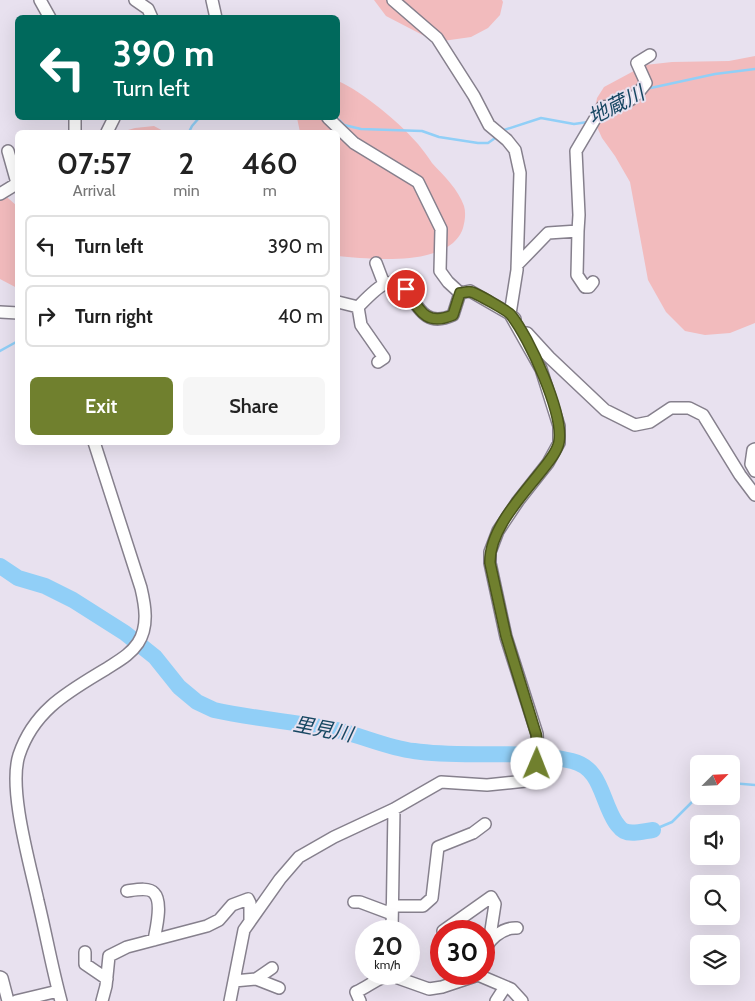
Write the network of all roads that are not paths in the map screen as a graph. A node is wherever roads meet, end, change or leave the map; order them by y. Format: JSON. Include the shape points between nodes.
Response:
{"nodes":[{"id":1,"x":40,"y":0,"type":"edge"},
{"id":2,"x":212,"y":0,"type":"edge"},
{"id":3,"x":393,"y":0,"type":"edge"},
{"id":4,"x":139,"y":1,"type":"edge"},
{"id":5,"x":48,"y":15,"type":"edge"},
{"id":6,"x":151,"y":15,"type":"edge"},
{"id":7,"x":215,"y":15,"type":"edge"},
{"id":8,"x":650,"y":55,"type":"dead end"},
{"id":9,"x":330,"y":120,"type":"edge"},
{"id":10,"x":8,"y":151,"type":"dead end"},
{"id":11,"x":15,"y":176,"type":"edge"},
{"id":12,"x":15,"y":184,"type":"edge"},
{"id":13,"x":0,"y":194,"type":"edge"},
{"id":14,"x":578,"y":231,"type":"junction"},
{"id":15,"x":376,"y":263,"type":"dead end"},
{"id":16,"x":517,"y":265,"type":"junction"},
{"id":17,"x":593,"y":282,"type":"dead end"},
{"id":18,"x":384,"y":284,"type":"junction"},
{"id":19,"x":460,"y":293,"type":"junction"},
{"id":20,"x":340,"y":302,"type":"edge"},
{"id":21,"x":358,"y":307,"type":"junction"},
{"id":22,"x":0,"y":312,"type":"edge"},
{"id":23,"x":15,"y":313,"type":"edge"},
{"id":24,"x":510,"y":314,"type":"junction"},
{"id":25,"x":378,"y":362,"type":"dead end"},
{"id":26,"x":95,"y":445,"type":"edge"},
{"id":27,"x":755,"y":449,"type":"edge"},
{"id":28,"x":755,"y":472,"type":"edge"},
{"id":29,"x":755,"y":495,"type":"edge"},
{"id":30,"x":394,"y":809,"type":"junction"},
{"id":31,"x":479,"y":823,"type":"dead end"},
{"id":32,"x":127,"y":891,"type":"dead end"},
{"id":33,"x":354,"y":902,"type":"dead end"},
{"id":34,"x":392,"y":910,"type":"junction"},
{"id":35,"x":250,"y":920,"type":"junction"},
{"id":36,"x":392,"y":920,"type":"edge"},
{"id":37,"x":459,"y":920,"type":"edge"},
{"id":38,"x":493,"y":920,"type":"edge"},
{"id":39,"x":517,"y":928,"type":"dead end"},
{"id":40,"x":495,"y":937,"type":"edge"},
{"id":41,"x":154,"y":940,"type":"junction"},
{"id":42,"x":84,"y":952,"type":"dead end"},
{"id":43,"x":272,"y":968,"type":"dead end"},
{"id":44,"x":0,"y":976,"type":"edge"},
{"id":45,"x":107,"y":979,"type":"junction"},
{"id":46,"x":256,"y":979,"type":"junction"},
{"id":47,"x":234,"y":981,"type":"junction"},
{"id":48,"x":495,"y":982,"type":"edge"},
{"id":49,"x":371,"y":985,"type":"edge"},
{"id":50,"x":418,"y":985,"type":"edge"},
{"id":51,"x":447,"y":985,"type":"edge"},
{"id":52,"x":505,"y":987,"type":"junction"},
{"id":53,"x":279,"y":988,"type":"dead end"},
{"id":54,"x":59,"y":996,"type":"edge"},
{"id":55,"x":8,"y":1001,"type":"edge"},
{"id":56,"x":16,"y":1001,"type":"edge"},
{"id":57,"x":102,"y":1001,"type":"edge"},
{"id":58,"x":230,"y":1001,"type":"edge"},
{"id":59,"x":360,"y":1001,"type":"edge"},
{"id":60,"x":496,"y":1001,"type":"edge"},
{"id":61,"x":522,"y":1001,"type":"edge"}],
"edges":[{"from":1,"to":5,"type":"street"},
{"from":2,"to":7,"type":"street"},
{"from":3,"to":16,"type":"street","via":[[436,38],[489,125],[515,150],[520,173]]},
{"from":4,"to":6,"type":"street"},
{"from":8,"to":14,"type":"street","via":[[637,63],[646,82],[637,95],[625,104],[602,107],[576,150]]},
{"from":9,"to":19,"type":"street","via":[[354,143],[418,182],[441,229],[440,270]]},
{"from":10,"to":11,"type":"street"},
{"from":12,"to":13,"type":"street"},
{"from":14,"to":16,"type":"street","via":[[548,233]]},
{"from":14,"to":17,"type":"street","via":[[577,275],[584,286],[589,287]]},
{"from":15,"to":18,"type":"street"},
{"from":16,"to":24,"type":"street"},
{"from":18,"to":19,"type":"street","via":[[396,284],[406,289],[422,314],[432,319],[453,315]]},
{"from":18,"to":21,"type":"street"},
{"from":19,"to":24,"type":"street","via":[[470,291]]},
{"from":20,"to":21,"type":"street"},
{"from":21,"to":25,"type":"street","via":[[361,326],[384,358]]},
{"from":22,"to":23,"type":"street"},
{"from":24,"to":29,"type":"street","via":[[549,357],[605,410],[635,425],[650,422],[671,408],[689,408],[702,415]]},
{"from":24,"to":30,"type":"street","via":[[537,360],[559,426],[559,443],[498,531],[490,552],[506,636],[536,734],[537,764],[526,781],[487,785],[441,782]]},
{"from":26,"to":54,"type":"street","via":[[146,610],[139,642],[130,654],[66,692],[43,712],[28,732],[18,756],[16,786],[21,822]]},
{"from":27,"to":28,"type":"street","via":[[752,450],[751,464]]},
{"from":30,"to":34,"type":"street"},
{"from":30,"to":35,"type":"street","via":[[298,857]]},
{"from":31,"to":34,"type":"street","via":[[473,833],[438,847],[432,898],[423,906]]},
{"from":32,"to":41,"type":"street","via":[[156,894],[159,910]]},
{"from":33,"to":34,"type":"street"},
{"from":34,"to":36,"type":"street"},
{"from":35,"to":41,"type":"street","via":[[248,899],[232,905],[219,920],[207,926]]},
{"from":35,"to":47,"type":"street","via":[[244,930]]},
{"from":37,"to":38,"type":"street","via":[[491,897],[495,904]]},
{"from":39,"to":40,"type":"street","via":[[504,929]]},
{"from":41,"to":45,"type":"street","via":[[109,956]]},
{"from":42,"to":45,"type":"street","via":[[84,964]]},
{"from":43,"to":46,"type":"street"},
{"from":44,"to":55,"type":"street"},
{"from":45,"to":57,"type":"street"},
{"from":46,"to":47,"type":"street"},
{"from":46,"to":53,"type":"street"},
{"from":47,"to":58,"type":"street"},
{"from":48,"to":52,"type":"street"},
{"from":49,"to":59,"type":"street","via":[[356,992]]},
{"from":50,"to":51,"type":"street","via":[[429,989]]},
{"from":52,"to":60,"type":"street"},
{"from":52,"to":61,"type":"street"},
{"from":54,"to":56,"type":"street"}]}
